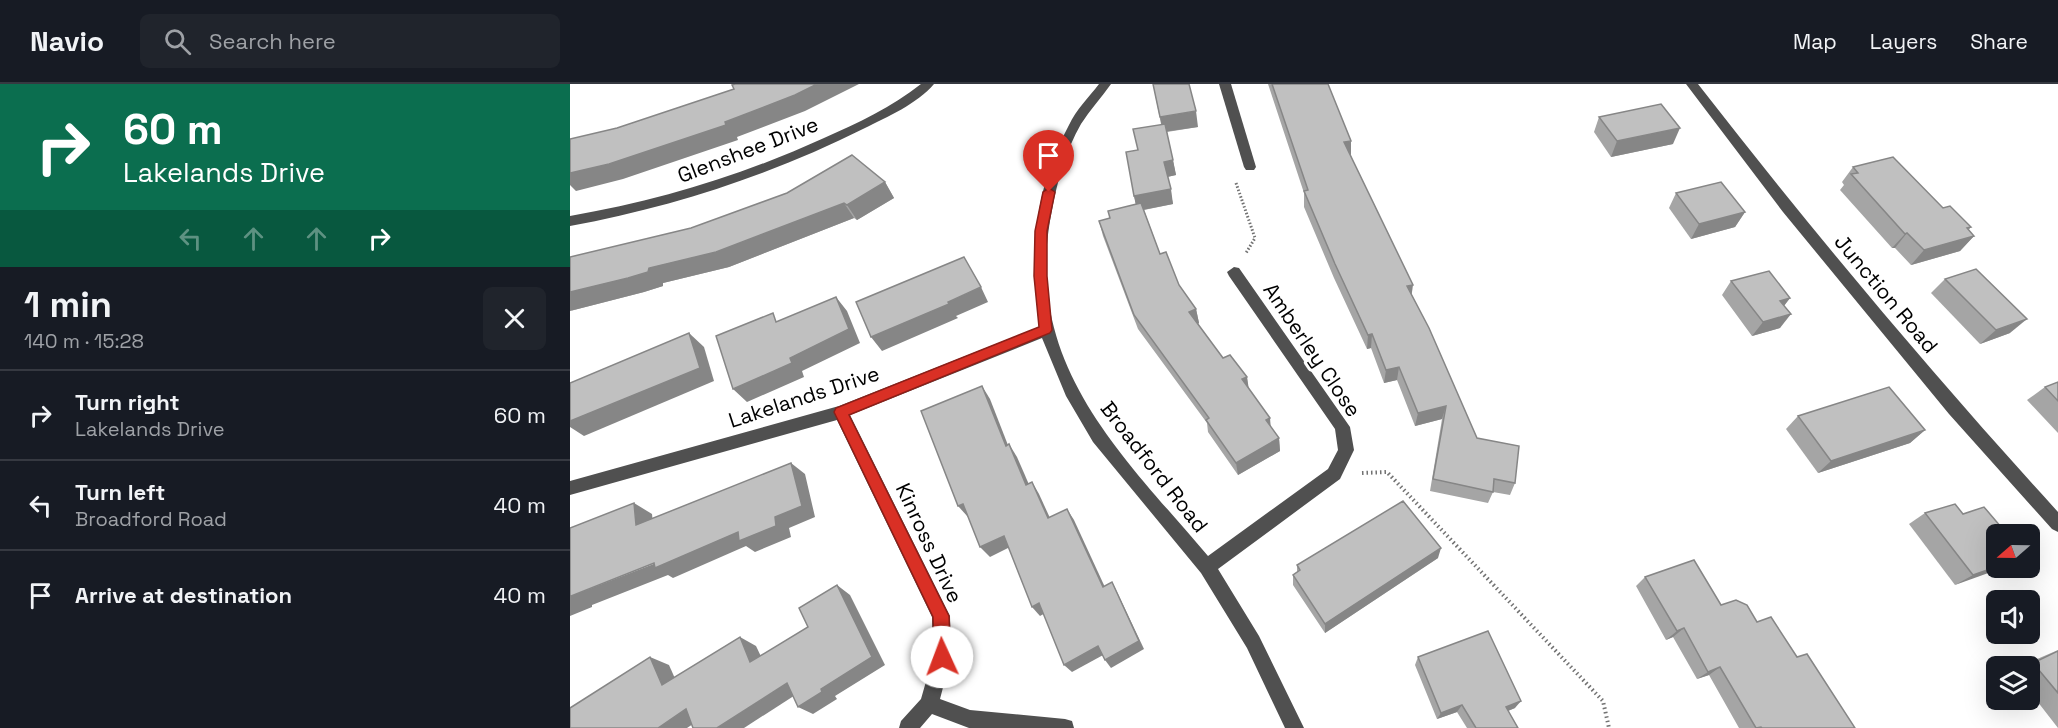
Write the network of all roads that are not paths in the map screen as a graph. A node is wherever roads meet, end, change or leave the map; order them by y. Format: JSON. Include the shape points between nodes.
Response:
{"nodes":[{"id":1,"x":928,"y":84,"type":"edge"},
{"id":2,"x":1105,"y":84,"type":"edge"},
{"id":3,"x":1225,"y":84,"type":"edge"},
{"id":4,"x":1692,"y":84,"type":"edge"},
{"id":5,"x":1250,"y":167,"type":"road end"},
{"id":6,"x":570,"y":221,"type":"edge"},
{"id":7,"x":1234,"y":272,"type":"road end"},
{"id":8,"x":1046,"y":330,"type":"junction"},
{"id":9,"x":841,"y":412,"type":"junction"},
{"id":10,"x":570,"y":488,"type":"edge"},
{"id":11,"x":2058,"y":524,"type":"edge"},
{"id":12,"x":1207,"y":567,"type":"junction"},
{"id":13,"x":929,"y":704,"type":"junction"},
{"id":14,"x":908,"y":728,"type":"edge"},
{"id":15,"x":1065,"y":728,"type":"edge"},
{"id":16,"x":1295,"y":728,"type":"edge"}],
"edges":[{"from":1,"to":6,"type":"street","name":"Glenshee Drive","via":[[888,112],[758,171],[638,208]]},
{"from":2,"to":8,"type":"street","name":"Broadford Road","via":[[1075,124],[1049,192],[1041,231],[1040,276]]},
{"from":3,"to":5,"type":"street"},
{"from":4,"to":11,"type":"street","name":"Junction Road","via":[[1788,209],[1947,400]]},
{"from":7,"to":12,"type":"street","name":"Amberley Close","via":[[1342,427],[1346,450],[1334,474]]},
{"from":8,"to":9,"type":"street","name":"Lakelands Drive"},
{"from":8,"to":12,"type":"street","name":"Broadford Road","via":[[1072,396],[1098,437]]},
{"from":9,"to":10,"type":"street","name":"Lakelands Drive"},
{"from":9,"to":13,"type":"street","name":"Kinross Drive","via":[[941,616],[942,657]]},
{"from":12,"to":16,"type":"street","name":"Broadford Road","via":[[1253,642]]},
{"from":13,"to":14,"type":"street","name":"Kinross Drive"},
{"from":13,"to":15,"type":"street","via":[[970,719]]}]}
